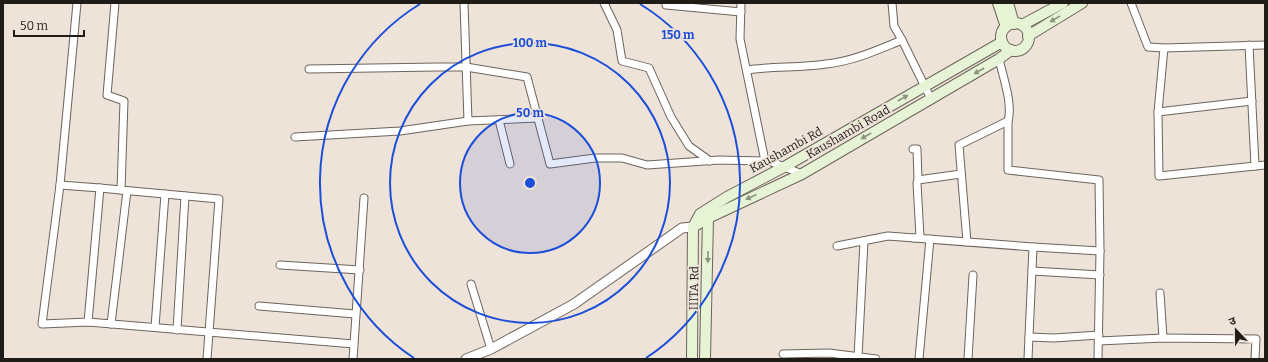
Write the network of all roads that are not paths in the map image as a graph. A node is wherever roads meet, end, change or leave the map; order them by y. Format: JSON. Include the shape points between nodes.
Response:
{"nodes":[{"id":1,"x":77,"y":3,"type":"edge"},
{"id":2,"x":115,"y":3,"type":"edge"},
{"id":3,"x":464,"y":3,"type":"edge"},
{"id":4,"x":604,"y":3,"type":"edge"},
{"id":5,"x":666,"y":3,"type":"edge"},
{"id":6,"x":741,"y":3,"type":"edge"},
{"id":7,"x":892,"y":3,"type":"edge"},
{"id":8,"x":998,"y":3,"type":"edge"},
{"id":9,"x":1008,"y":3,"type":"edge"},
{"id":10,"x":1063,"y":3,"type":"edge"},
{"id":11,"x":1082,"y":3,"type":"edge"},
{"id":12,"x":1131,"y":3,"type":"edge"},
{"id":13,"x":741,"y":12,"type":"junction"},
{"id":14,"x":1014,"y":25,"type":"junction"},
{"id":15,"x":1028,"y":36,"type":"junction"},
{"id":16,"x":902,"y":40,"type":"junction"},
{"id":17,"x":1002,"y":42,"type":"junction"},
{"id":18,"x":1249,"y":45,"type":"junction"},
{"id":19,"x":1265,"y":45,"type":"edge"},
{"id":20,"x":1164,"y":48,"type":"junction"},
{"id":21,"x":1012,"y":50,"type":"junction"},
{"id":22,"x":999,"y":59,"type":"junction"},
{"id":23,"x":466,"y":67,"type":"junction"},
{"id":24,"x":309,"y":69,"type":"dead end"},
{"id":25,"x":746,"y":70,"type":"junction"},
{"id":26,"x":925,"y":86,"type":"junction"},
{"id":27,"x":931,"y":99,"type":"junction"},
{"id":28,"x":1252,"y":101,"type":"junction"},
{"id":29,"x":1158,"y":112,"type":"junction"},
{"id":30,"x":538,"y":118,"type":"junction"},
{"id":31,"x":499,"y":120,"type":"junction"},
{"id":32,"x":468,"y":121,"type":"junction"},
{"id":33,"x":1008,"y":121,"type":"junction"},
{"id":34,"x":295,"y":137,"type":"dead end"},
{"id":35,"x":913,"y":149,"type":"dead end"},
{"id":36,"x":710,"y":161,"type":"junction"},
{"id":37,"x":765,"y":161,"type":"junction"},
{"id":38,"x":510,"y":164,"type":"dead end"},
{"id":39,"x":1256,"y":166,"type":"junction"},
{"id":40,"x":1265,"y":166,"type":"edge"},
{"id":41,"x":784,"y":167,"type":"junction"},
{"id":42,"x":802,"y":174,"type":"junction"},
{"id":43,"x":961,"y":174,"type":"junction"},
{"id":44,"x":918,"y":180,"type":"junction"},
{"id":45,"x":60,"y":185,"type":"junction"},
{"id":46,"x":100,"y":188,"type":"junction"},
{"id":47,"x":124,"y":190,"type":"junction"},
{"id":48,"x":165,"y":194,"type":"junction"},
{"id":49,"x":185,"y":196,"type":"junction"},
{"id":50,"x":364,"y":198,"type":"dead end"},
{"id":51,"x":708,"y":218,"type":"junction"},
{"id":52,"x":693,"y":227,"type":"junction"},
{"id":53,"x":914,"y":238,"type":"junction"},
{"id":54,"x":930,"y":239,"type":"junction"},
{"id":55,"x":864,"y":241,"type":"junction"},
{"id":56,"x":967,"y":242,"type":"junction"},
{"id":57,"x":837,"y":246,"type":"dead end"},
{"id":58,"x":1033,"y":247,"type":"junction"},
{"id":59,"x":1100,"y":251,"type":"junction"},
{"id":60,"x":280,"y":265,"type":"dead end"},
{"id":61,"x":360,"y":270,"type":"junction"},
{"id":62,"x":1032,"y":271,"type":"junction"},
{"id":63,"x":973,"y":275,"type":"dead end"},
{"id":64,"x":1100,"y":275,"type":"junction"},
{"id":65,"x":471,"y":284,"type":"dead end"},
{"id":66,"x":1160,"y":293,"type":"dead end"},
{"id":67,"x":259,"y":306,"type":"dead end"},
{"id":68,"x":355,"y":314,"type":"junction"},
{"id":69,"x":88,"y":322,"type":"junction"},
{"id":70,"x":111,"y":324,"type":"junction"},
{"id":71,"x":155,"y":327,"type":"junction"},
{"id":72,"x":177,"y":330,"type":"junction"},
{"id":73,"x":210,"y":332,"type":"junction"},
{"id":74,"x":1029,"y":337,"type":"junction"},
{"id":75,"x":1099,"y":338,"type":"junction"},
{"id":76,"x":1163,"y":338,"type":"junction"},
{"id":77,"x":354,"y":344,"type":"junction"},
{"id":78,"x":491,"y":349,"type":"junction"},
{"id":79,"x":783,"y":354,"type":"dead end"},
{"id":80,"x":858,"y":357,"type":"junction"},
{"id":81,"x":207,"y":359,"type":"edge"},
{"id":82,"x":353,"y":359,"type":"edge"},
{"id":83,"x":466,"y":359,"type":"edge"},
{"id":84,"x":692,"y":359,"type":"edge"},
{"id":85,"x":705,"y":359,"type":"edge"},
{"id":86,"x":876,"y":359,"type":"edge"},
{"id":87,"x":919,"y":359,"type":"edge"},
{"id":88,"x":968,"y":359,"type":"edge"},
{"id":89,"x":1028,"y":359,"type":"edge"},
{"id":90,"x":1098,"y":359,"type":"edge"},
{"id":91,"x":1255,"y":359,"type":"edge"}],
"edges":[{"from":1,"to":45,"type":"street"},
{"from":2,"to":47,"type":"street","via":[[107,95],[124,101]]},
{"from":3,"to":23,"type":"street"},
{"from":4,"to":36,"type":"street","via":[[617,30],[622,61],[649,68],[671,117],[689,146]]},
{"from":5,"to":13,"type":"street"},
{"from":6,"to":13,"type":"street"},
{"from":7,"to":16,"type":"street","via":[[894,26]]},
{"from":8,"to":14,"type":"main road"},
{"from":9,"to":14,"type":"main road"},
{"from":10,"to":14,"type":"main road"},
{"from":11,"to":15,"type":"main road","one_way":true},
{"from":12,"to":20,"type":"street","via":[[1148,47]]},
{"from":13,"to":25,"type":"street","via":[[740,39]]},
{"from":14,"to":15,"type":"main road","via":[[1027,32]]},
{"from":14,"to":17,"type":"main road","via":[[1001,36]]},
{"from":15,"to":21,"type":"main road","via":[[1025,46],[1019,50]]},
{"from":16,"to":25,"type":"street","via":[[856,59]]},
{"from":16,"to":26,"type":"street"},
{"from":17,"to":21,"type":"main road","via":[[1007,49]]},
{"from":17,"to":26,"type":"main road","name":"Kaushambi Rd"},
{"from":18,"to":19,"type":"street"},
{"from":18,"to":20,"type":"street"},
{"from":18,"to":28,"type":"street"},
{"from":20,"to":29,"type":"street"},
{"from":21,"to":22,"type":"main road","name":"Kaushambi Road"},
{"from":22,"to":27,"type":"main road","name":"Kaushambi Road","one_way":true},
{"from":22,"to":33,"type":"street","via":[[1009,103]]},
{"from":23,"to":24,"type":"street"},
{"from":23,"to":30,"type":"street","via":[[527,77]]},
{"from":23,"to":32,"type":"street"},
{"from":25,"to":37,"type":"street"},
{"from":26,"to":27,"type":"street"},
{"from":41,"to":26,"type":"main road","name":"Kaushambi Rd","one_way":true},
{"from":27,"to":42,"type":"main road","name":"Kaushambi Road","one_way":true},
{"from":28,"to":29,"type":"street"},
{"from":28,"to":39,"type":"street"},
{"from":29,"to":39,"type":"street","via":[[1158,176]]},
{"from":30,"to":31,"type":"street"},
{"from":30,"to":36,"type":"street","via":[[550,164],[595,158],[622,158],[647,165]]},
{"from":31,"to":32,"type":"street"},
{"from":31,"to":38,"type":"street"},
{"from":32,"to":34,"type":"street","via":[[400,131]]},
{"from":33,"to":43,"type":"street","via":[[959,145]]},
{"from":33,"to":59,"type":"street","via":[[1008,170],[1099,180]]},
{"from":35,"to":44,"type":"street","via":[[917,149]]},
{"from":36,"to":37,"type":"street"},
{"from":37,"to":41,"type":"street"},
{"from":39,"to":40,"type":"street"},
{"from":41,"to":42,"type":"street"},
{"from":41,"to":52,"type":"main road","name":"Kaushambi Rd","via":[[700,214]]},
{"from":42,"to":51,"type":"main road","name":"Kaushambi Road","one_way":true},
{"from":43,"to":44,"type":"street"},
{"from":43,"to":56,"type":"street"},
{"from":44,"to":53,"type":"street","via":[[920,238]]},
{"from":45,"to":46,"type":"street"},
{"from":45,"to":69,"type":"street","via":[[42,324]]},
{"from":46,"to":47,"type":"street"},
{"from":46,"to":69,"type":"street"},
{"from":47,"to":48,"type":"street"},
{"from":47,"to":70,"type":"street"},
{"from":48,"to":49,"type":"street"},
{"from":48,"to":71,"type":"street"},
{"from":49,"to":72,"type":"street"},
{"from":49,"to":73,"type":"street","via":[[219,198]]},
{"from":50,"to":61,"type":"street"},
{"from":51,"to":52,"type":"main road","name":"Kaushambi Road"},
{"from":51,"to":85,"type":"main road","name":"IIITA Rd","one_way":true},
{"from":52,"to":78,"type":"street","via":[[682,228],[574,304]]},
{"from":52,"to":84,"type":"main road","name":"IIITA Rd"},
{"from":53,"to":54,"type":"street"},
{"from":53,"to":55,"type":"street","via":[[888,236]]},
{"from":54,"to":56,"type":"street"},
{"from":54,"to":87,"type":"street"},
{"from":55,"to":57,"type":"street"},
{"from":55,"to":80,"type":"street"},
{"from":56,"to":58,"type":"street"},
{"from":58,"to":59,"type":"street"},
{"from":58,"to":62,"type":"street"},
{"from":59,"to":64,"type":"street"},
{"from":60,"to":61,"type":"street"},
{"from":61,"to":68,"type":"street"},
{"from":62,"to":64,"type":"street"},
{"from":62,"to":74,"type":"street"},
{"from":63,"to":88,"type":"street"},
{"from":64,"to":75,"type":"street"},
{"from":65,"to":78,"type":"street"},
{"from":66,"to":76,"type":"street"},
{"from":67,"to":68,"type":"street"},
{"from":68,"to":77,"type":"street"},
{"from":69,"to":70,"type":"street"},
{"from":70,"to":71,"type":"street"},
{"from":71,"to":72,"type":"street"},
{"from":72,"to":73,"type":"street"},
{"from":73,"to":77,"type":"street"},
{"from":73,"to":81,"type":"street"},
{"from":74,"to":75,"type":"street"},
{"from":74,"to":89,"type":"street"},
{"from":75,"to":76,"type":"street"},
{"from":75,"to":90,"type":"street"},
{"from":76,"to":91,"type":"street","via":[[1256,339]]},
{"from":77,"to":82,"type":"street"},
{"from":78,"to":83,"type":"street"},
{"from":79,"to":80,"type":"street","via":[[829,353]]},
{"from":80,"to":86,"type":"street"}]}
